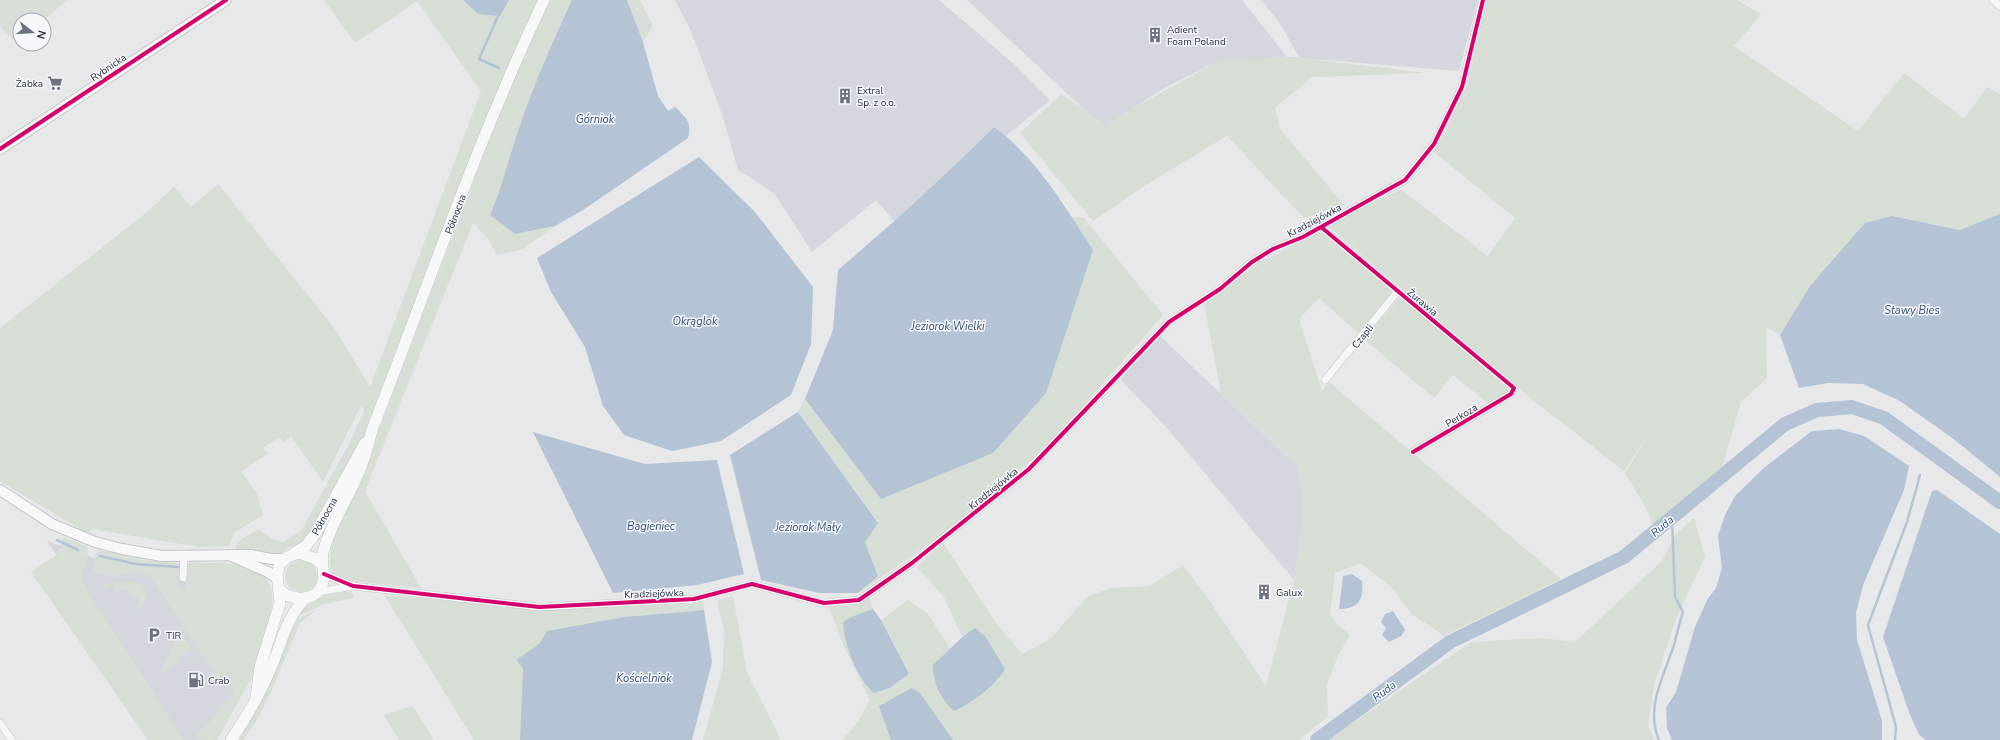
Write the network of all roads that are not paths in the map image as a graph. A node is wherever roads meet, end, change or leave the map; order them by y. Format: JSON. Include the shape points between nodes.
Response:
{"nodes":[{"id":1,"x":226,"y":0,"type":"edge"},
{"id":2,"x":544,"y":0,"type":"edge"},
{"id":3,"x":1483,"y":0,"type":"edge"},
{"id":4,"x":1993,"y":0,"type":"edge"},
{"id":5,"x":2000,"y":6,"type":"edge"},
{"id":6,"x":0,"y":149,"type":"edge"},
{"id":7,"x":1321,"y":227,"type":"junction"},
{"id":8,"x":1398,"y":291,"type":"junction"},
{"id":9,"x":1325,"y":380,"type":"dead end"},
{"id":10,"x":1514,"y":388,"type":"joint"},
{"id":11,"x":372,"y":430,"type":"junction"},
{"id":12,"x":1413,"y":452,"type":"dead end"},
{"id":13,"x":0,"y":490,"type":"edge"},
{"id":14,"x":184,"y":556,"type":"junction"},
{"id":15,"x":232,"y":556,"type":"junction"},
{"id":16,"x":289,"y":556,"type":"junction"},
{"id":17,"x":324,"y":570,"type":"junction"},
{"id":18,"x":183,"y":578,"type":"dead end"},
{"id":19,"x":277,"y":578,"type":"junction"},
{"id":20,"x":353,"y":586,"type":"junction"},
{"id":21,"x":280,"y":590,"type":"junction"},
{"id":22,"x":318,"y":592,"type":"junction"},
{"id":23,"x":306,"y":598,"type":"junction"},
{"id":24,"x":256,"y":698,"type":"junction"},
{"id":25,"x":0,"y":723,"type":"edge"},
{"id":26,"x":12,"y":740,"type":"edge"},
{"id":27,"x":231,"y":740,"type":"edge"}],
"edges":[{"from":1,"to":6,"type":"main road","name":"Rybnicka"},
{"from":2,"to":11,"type":"main road","name":"Północna","via":[[487,130]]},
{"from":3,"to":7,"type":"street","name":"Kradziejówka","via":[[1462,87],[1434,144],[1405,180]]},
{"from":4,"to":5,"type":"street"},
{"from":7,"to":8,"type":"street","name":"Żurawia"},
{"from":7,"to":20,"type":"street","name":"Kradziejówka","via":[[1252,262],[1220,289],[1170,322],[1029,469],[912,563],[859,600],[824,603],[752,584],[694,600],[539,607]]},
{"from":8,"to":9,"type":"street","name":"Czapli"},
{"from":8,"to":10,"type":"street","name":"Żurawia"},
{"from":10,"to":12,"type":"street","name":"Perkoza","via":[[1512,394]]},
{"from":11,"to":16,"type":"main road","name":"Północna","via":[[315,534],[306,546]]},
{"from":11,"to":17,"type":"main road","name":"Północna","via":[[358,475],[327,541],[322,556]]},
{"from":13,"to":14,"type":"main road","via":[[52,524],[95,542],[162,556]]},
{"from":14,"to":15,"type":"main road"},
{"from":14,"to":18,"type":"street"},
{"from":15,"to":16,"type":"main road","via":[[251,555],[271,559]]},
{"from":15,"to":19,"type":"main road"},
{"from":16,"to":17,"type":"main road","via":[[302,554],[311,557]]},
{"from":16,"to":19,"type":"main road","via":[[278,568]]},
{"from":17,"to":20,"type":"street","name":"Kradziejówka"},
{"from":17,"to":22,"type":"main road","via":[[323,582]]},
{"from":19,"to":21,"type":"main road"},
{"from":20,"to":22,"type":"street","name":"Kradziejówka"},
{"from":21,"to":23,"type":"main road","via":[[290,596]]},
{"from":21,"to":24,"type":"main road","via":[[279,608],[260,667]]},
{"from":22,"to":23,"type":"main road"},
{"from":23,"to":24,"type":"main road","via":[[294,611],[270,671]]},
{"from":24,"to":27,"type":"main road"},
{"from":25,"to":26,"type":"street"}]}
